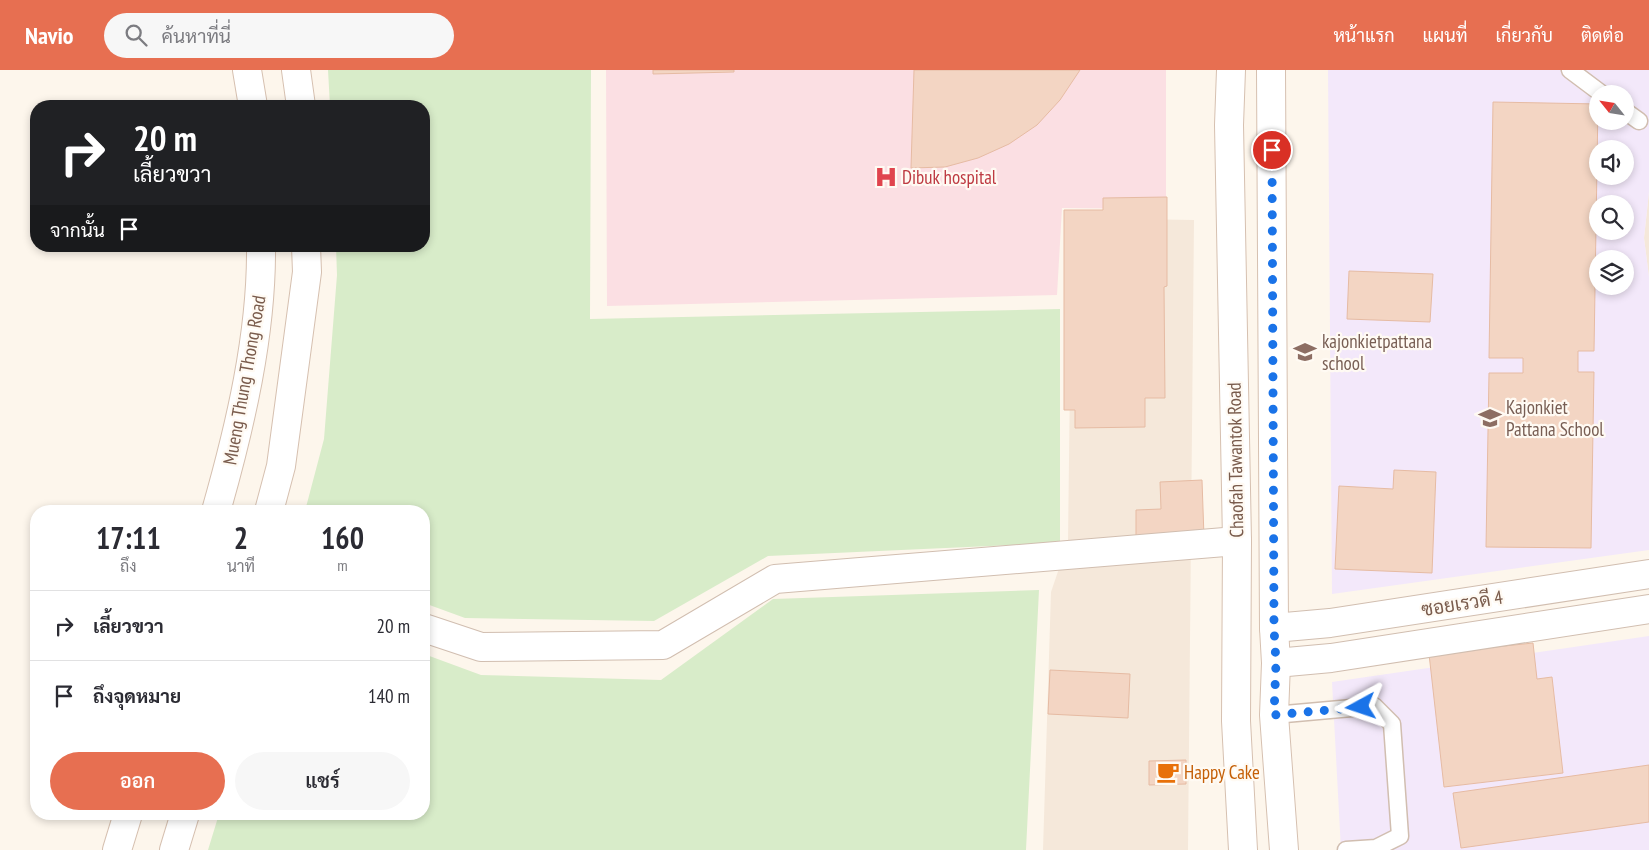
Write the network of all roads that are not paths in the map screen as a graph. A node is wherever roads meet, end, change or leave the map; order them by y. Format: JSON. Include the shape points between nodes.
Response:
{"nodes":[{"id":1,"x":247,"y":70,"type":"edge"},
{"id":2,"x":296,"y":70,"type":"edge"},
{"id":3,"x":1231,"y":70,"type":"edge"},
{"id":4,"x":1272,"y":70,"type":"edge"},
{"id":5,"x":1570,"y":70,"type":"edge"},
{"id":6,"x":1590,"y":85,"type":"edge"},
{"id":7,"x":252,"y":100,"type":"edge"},
{"id":8,"x":301,"y":100,"type":"edge"},
{"id":9,"x":1634,"y":118,"type":"edge"},
{"id":10,"x":1638,"y":121,"type":"dead end"},
{"id":11,"x":261,"y":252,"type":"edge"},
{"id":12,"x":306,"y":252,"type":"edge"},
{"id":13,"x":218,"y":505,"type":"edge"},
{"id":14,"x":271,"y":505,"type":"edge"},
{"id":15,"x":1237,"y":541,"type":"junction"},
{"id":16,"x":1649,"y":574,"type":"edge"},
{"id":17,"x":1649,"y":609,"type":"edge"},
{"id":18,"x":1274,"y":628,"type":"junction"},
{"id":19,"x":430,"y":630,"type":"edge"},
{"id":20,"x":1276,"y":663,"type":"junction"},
{"id":21,"x":1274,"y":715,"type":"junction"},
{"id":22,"x":126,"y":820,"type":"edge"},
{"id":23,"x":183,"y":820,"type":"edge"},
{"id":24,"x":117,"y":850,"type":"edge"},
{"id":25,"x":174,"y":850,"type":"edge"},
{"id":26,"x":1243,"y":850,"type":"edge"},
{"id":27,"x":1284,"y":850,"type":"edge"},
{"id":28,"x":1346,"y":850,"type":"edge"}],
"edges":[{"from":1,"to":7,"type":"street"},
{"from":2,"to":8,"type":"street"},
{"from":3,"to":15,"type":"street","name":"Chaofah Tawantok Road","via":[[1229,125]]},
{"from":4,"to":18,"type":"street"},
{"from":5,"to":6,"type":"lane"},
{"from":9,"to":10,"type":"lane"},
{"from":11,"to":13,"type":"street","name":"Mueng Thung Thong Road","via":[[261,281],[249,370],[233,452]]},
{"from":12,"to":14,"type":"street","via":[[307,272],[281,466]]},
{"from":15,"to":19,"type":"street","via":[[775,579],[663,645],[481,647]]},
{"from":15,"to":26,"type":"street","name":"Chaofah Tawantok Road","via":[[1236,721]]},
{"from":16,"to":18,"type":"street","name":"ซอยเรวดี 4","via":[[1330,623]]},
{"from":17,"to":20,"type":"street","name":"ซอยเรวดี 4","via":[[1331,658]]},
{"from":18,"to":20,"type":"street"},
{"from":20,"to":21,"type":"street"},
{"from":21,"to":27,"type":"street"},
{"from":21,"to":28,"type":"lane","via":[[1374,706],[1392,724],[1400,836],[1376,848]]},
{"from":22,"to":24,"type":"street"},
{"from":23,"to":25,"type":"street"}]}
